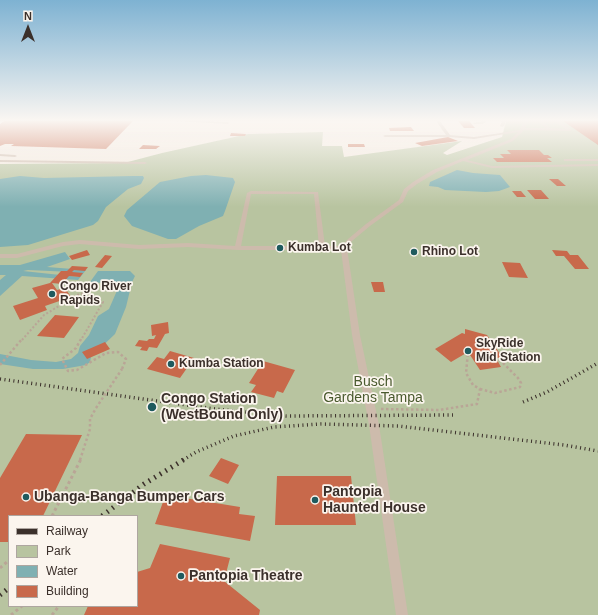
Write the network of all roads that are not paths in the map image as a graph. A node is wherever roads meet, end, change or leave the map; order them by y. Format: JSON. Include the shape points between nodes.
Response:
{"nodes":[{"id":1,"x":488,"y":150,"type":"edge"},
{"id":2,"x":0,"y":155,"type":"edge"},
{"id":3,"x":463,"y":160,"type":"junction"},
{"id":4,"x":565,"y":160,"type":"dead end"},
{"id":5,"x":598,"y":160,"type":"edge"},
{"id":6,"x":0,"y":161,"type":"edge"},
{"id":7,"x":10,"y":161,"type":"junction"},
{"id":8,"x":145,"y":163,"type":"dead end"},
{"id":9,"x":598,"y":165,"type":"edge"},
{"id":10,"x":238,"y":248,"type":"junction"},
{"id":11,"x":322,"y":248,"type":"junction"},
{"id":12,"x":344,"y":248,"type":"junction"},
{"id":13,"x":0,"y":256,"type":"edge"},
{"id":14,"x":402,"y":615,"type":"edge"}],
"edges":[{"from":1,"to":3,"type":"lane"},
{"from":2,"to":7,"type":"lane","via":[[14,156]]},
{"from":3,"to":9,"type":"lane","via":[[492,167]]},
{"from":3,"to":12,"type":"lane","via":[[435,171],[415,183],[406,190],[402,201],[368,225]]},
{"from":4,"to":5,"type":"lane"},
{"from":6,"to":7,"type":"lane"},
{"from":7,"to":8,"type":"lane"},
{"from":10,"to":11,"type":"lane"},
{"from":10,"to":11,"type":"lane","via":[[249,193],[252,192],[316,193]]},
{"from":10,"to":13,"type":"lane","via":[[188,245],[139,247],[80,242],[17,256]]},
{"from":11,"to":12,"type":"lane"},
{"from":12,"to":14,"type":"lane"}]}
